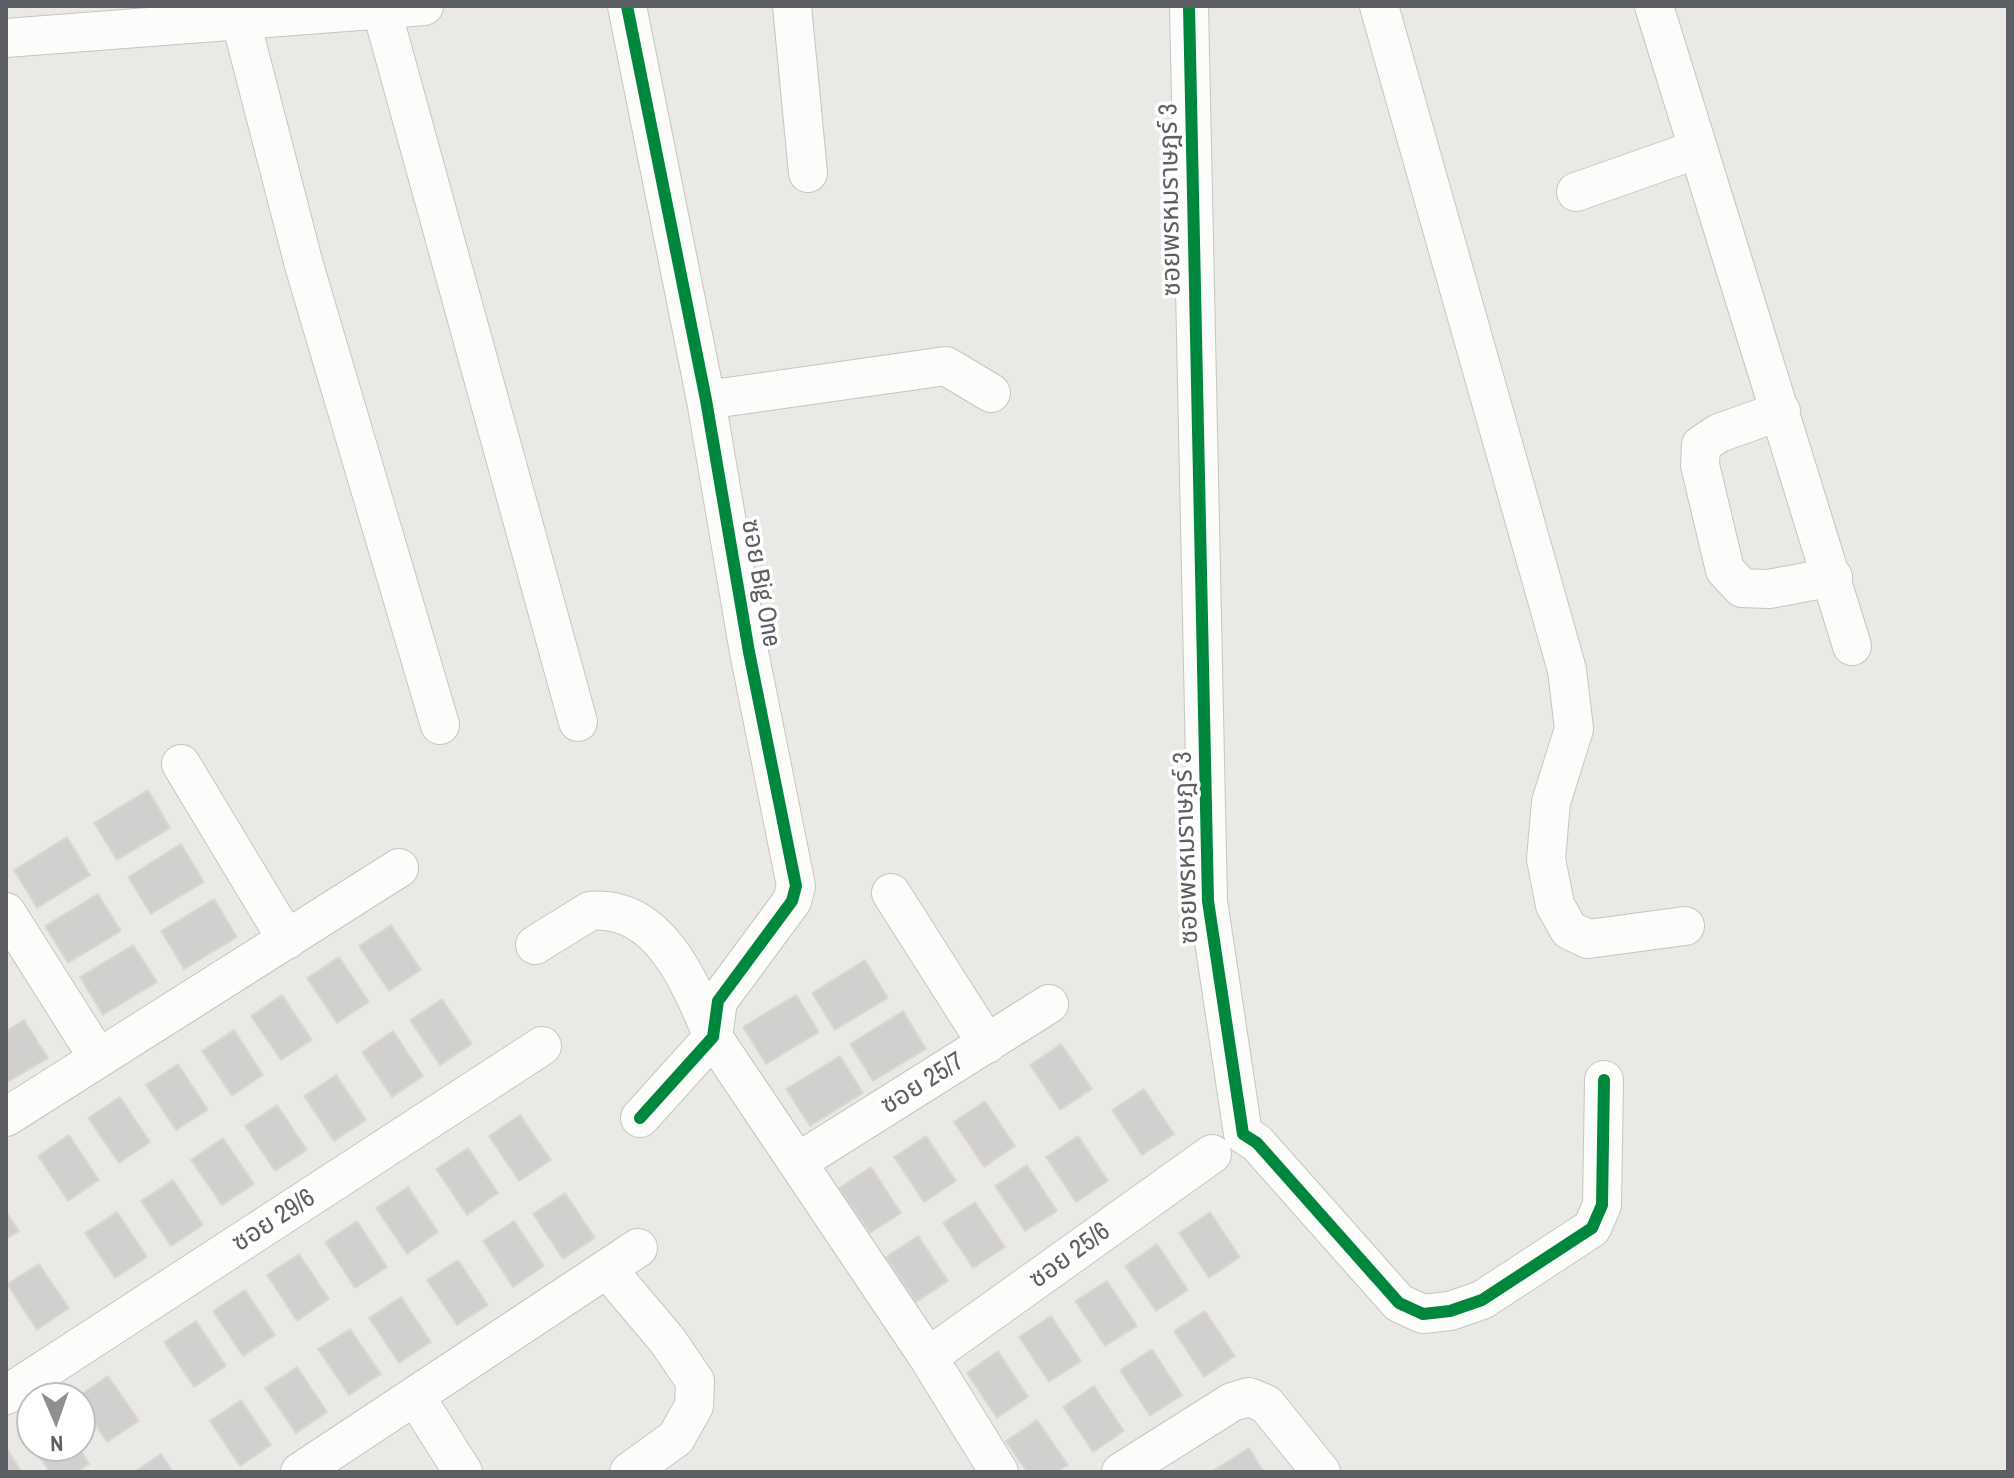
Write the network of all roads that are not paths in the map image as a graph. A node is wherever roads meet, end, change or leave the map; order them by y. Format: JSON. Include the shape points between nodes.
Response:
{"nodes":[{"id":1,"x":424,"y":6,"type":"edge"},
{"id":2,"x":627,"y":6,"type":"edge"},
{"id":3,"x":792,"y":6,"type":"edge"},
{"id":4,"x":1189,"y":6,"type":"edge"},
{"id":5,"x":1379,"y":6,"type":"edge"},
{"id":6,"x":1654,"y":6,"type":"edge"},
{"id":7,"x":382,"y":11,"type":"junction"},
{"id":8,"x":237,"y":13,"type":"edge"},
{"id":9,"x":6,"y":38,"type":"edge"},
{"id":10,"x":1698,"y":149,"type":"junction"},
{"id":11,"x":808,"y":173,"type":"dead end"},
{"id":12,"x":1576,"y":192,"type":"dead end"},
{"id":13,"x":991,"y":393,"type":"dead end"},
{"id":14,"x":706,"y":400,"type":"junction"},
{"id":15,"x":1781,"y":411,"type":"junction"},
{"id":16,"x":1833,"y":577,"type":"junction"},
{"id":17,"x":1852,"y":646,"type":"dead end"},
{"id":18,"x":578,"y":722,"type":"dead end"},
{"id":19,"x":440,"y":725,"type":"dead end"},
{"id":20,"x":181,"y":764,"type":"dead end"},
{"id":21,"x":399,"y":868,"type":"dead end"},
{"id":22,"x":891,"y":893,"type":"dead end"},
{"id":23,"x":6,"y":912,"type":"edge"},
{"id":24,"x":1685,"y":926,"type":"dead end"},
{"id":25,"x":287,"y":940,"type":"junction"},
{"id":26,"x":535,"y":945,"type":"dead end"},
{"id":27,"x":1049,"y":1004,"type":"dead end"},
{"id":28,"x":713,"y":1037,"type":"junction"},
{"id":29,"x":987,"y":1044,"type":"junction"},
{"id":30,"x":542,"y":1046,"type":"dead end"},
{"id":31,"x":97,"y":1056,"type":"junction"},
{"id":32,"x":1604,"y":1080,"type":"dead end"},
{"id":33,"x":6,"y":1117,"type":"edge"},
{"id":34,"x":640,"y":1118,"type":"dead end"},
{"id":35,"x":1212,"y":1154,"type":"dead end"},
{"id":36,"x":798,"y":1162,"type":"junction"},
{"id":37,"x":638,"y":1248,"type":"dead end"},
{"id":38,"x":607,"y":1269,"type":"junction"},
{"id":39,"x":928,"y":1357,"type":"junction"},
{"id":40,"x":6,"y":1395,"type":"edge"},
{"id":41,"x":415,"y":1396,"type":"junction"},
{"id":42,"x":300,"y":1472,"type":"edge"},
{"id":43,"x":463,"y":1472,"type":"edge"},
{"id":44,"x":629,"y":1472,"type":"edge"},
{"id":45,"x":999,"y":1472,"type":"edge"},
{"id":46,"x":1121,"y":1472,"type":"edge"},
{"id":47,"x":1321,"y":1472,"type":"edge"}],
"edges":[{"from":1,"to":7,"type":"street"},
{"from":2,"to":14,"type":"street","name":"ซอย Big One"},
{"from":3,"to":11,"type":"street"},
{"from":4,"to":32,"type":"street","name":"ซอยพรหมราษฎร์ 3","via":[[1208,901],[1243,1134],[1257,1143],[1399,1303],[1423,1314],[1450,1311],[1482,1300],[1592,1228],[1602,1205]]},
{"from":5,"to":24,"type":"street","via":[[1567,670],[1574,729],[1551,802],[1546,859],[1555,905],[1569,930],[1588,939]]},
{"from":6,"to":10,"type":"street"},
{"from":7,"to":8,"type":"street"},
{"from":7,"to":18,"type":"street"},
{"from":8,"to":9,"type":"street"},
{"from":8,"to":19,"type":"street","via":[[304,265]]},
{"from":10,"to":12,"type":"street"},
{"from":10,"to":15,"type":"street"},
{"from":13,"to":14,"type":"street","via":[[946,366]]},
{"from":14,"to":28,"type":"street","name":"ซอย Big One","via":[[796,886],[792,901],[718,1001]]},
{"from":15,"to":16,"type":"street"},
{"from":15,"to":16,"type":"street","via":[[1719,433],[1701,445],[1700,465],[1725,570],[1742,588],[1769,589]]},
{"from":16,"to":17,"type":"street"},
{"from":20,"to":25,"type":"street"},
{"from":21,"to":25,"type":"street"},
{"from":22,"to":29,"type":"street"},
{"from":23,"to":31,"type":"street"},
{"from":25,"to":31,"type":"street"},
{"from":26,"to":28,"type":"street","via":[[590,911],[631,918],[664,944],[680,966]]},
{"from":27,"to":29,"type":"street","name":"ซอย 25/7"},
{"from":28,"to":34,"type":"street"},
{"from":28,"to":36,"type":"street"},
{"from":29,"to":36,"type":"street","name":"ซอย 25/7"},
{"from":30,"to":40,"type":"street","name":"ซอย 29/6"},
{"from":31,"to":33,"type":"street"},
{"from":35,"to":39,"type":"street","name":"ซอย 25/6"},
{"from":36,"to":39,"type":"street"},
{"from":37,"to":38,"type":"street"},
{"from":38,"to":41,"type":"street"},
{"from":38,"to":44,"type":"street","via":[[695,1381],[694,1406],[676,1438]]},
{"from":39,"to":45,"type":"street"},
{"from":41,"to":42,"type":"street"},
{"from":41,"to":43,"type":"street"},
{"from":46,"to":47,"type":"street","via":[[1232,1402],[1249,1397],[1266,1404]]}]}
